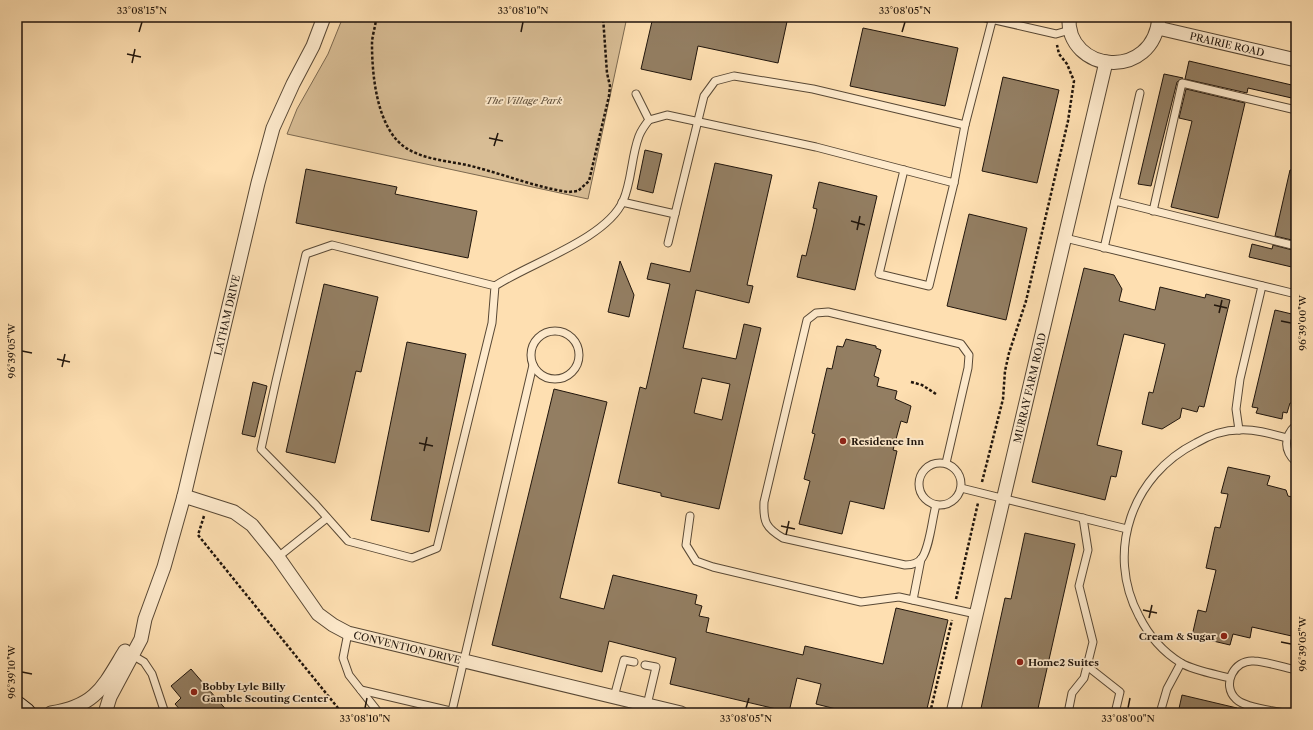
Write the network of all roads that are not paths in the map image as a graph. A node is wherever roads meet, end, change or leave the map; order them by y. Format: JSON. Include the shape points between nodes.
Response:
{"nodes":[{"id":1,"x":324,"y":17,"type":"edge"},
{"id":2,"x":982,"y":17,"type":"edge"},
{"id":3,"x":992,"y":18,"type":"edge"},
{"id":4,"x":1070,"y":23,"type":"edge"},
{"id":5,"x":1159,"y":23,"type":"edge"},
{"id":6,"x":1296,"y":60,"type":"edge"},
{"id":7,"x":1106,"y":62,"type":"junction"},
{"id":8,"x":1140,"y":93,"type":"dead end"},
{"id":9,"x":636,"y":94,"type":"dead end"},
{"id":10,"x":1296,"y":110,"type":"edge"},
{"id":11,"x":648,"y":120,"type":"junction"},
{"id":12,"x":698,"y":122,"type":"junction"},
{"id":13,"x":965,"y":125,"type":"junction"},
{"id":14,"x":904,"y":170,"type":"junction"},
{"id":15,"x":954,"y":183,"type":"junction"},
{"id":16,"x":1115,"y":201,"type":"junction"},
{"id":17,"x":622,"y":202,"type":"junction"},
{"id":18,"x":1153,"y":211,"type":"junction"},
{"id":19,"x":675,"y":214,"type":"junction"},
{"id":20,"x":1065,"y":238,"type":"junction"},
{"id":21,"x":668,"y":243,"type":"dead end"},
{"id":22,"x":1296,"y":246,"type":"edge"},
{"id":23,"x":1104,"y":248,"type":"junction"},
{"id":24,"x":495,"y":286,"type":"junction"},
{"id":25,"x":1262,"y":286,"type":"junction"},
{"id":26,"x":1296,"y":294,"type":"edge"},
{"id":27,"x":533,"y":365,"type":"junction"},
{"id":28,"x":1296,"y":425,"type":"edge"},
{"id":29,"x":1239,"y":430,"type":"junction"},
{"id":30,"x":1287,"y":438,"type":"junction"},
{"id":31,"x":1296,"y":462,"type":"edge"},
{"id":32,"x":946,"y":463,"type":"junction"},
{"id":33,"x":961,"y":488,"type":"junction"},
{"id":34,"x":184,"y":496,"type":"junction"},
{"id":35,"x":1003,"y":499,"type":"junction"},
{"id":36,"x":936,"y":505,"type":"junction"},
{"id":37,"x":690,"y":516,"type":"dead end"},
{"id":38,"x":327,"y":518,"type":"junction"},
{"id":39,"x":1082,"y":518,"type":"junction"},
{"id":40,"x":1127,"y":529,"type":"junction"},
{"id":41,"x":278,"y":557,"type":"junction"},
{"id":42,"x":921,"y":559,"type":"junction"},
{"id":43,"x":913,"y":600,"type":"junction"},
{"id":44,"x":976,"y":614,"type":"junction"},
{"id":45,"x":145,"y":620,"type":"junction"},
{"id":46,"x":348,"y":633,"type":"junction"},
{"id":47,"x":132,"y":655,"type":"junction"},
{"id":48,"x":464,"y":660,"type":"junction"},
{"id":49,"x":634,"y":662,"type":"dead end"},
{"id":50,"x":1181,"y":663,"type":"junction"},
{"id":51,"x":645,"y":665,"type":"dead end"},
{"id":52,"x":1087,"y":666,"type":"junction"},
{"id":53,"x":1296,"y":670,"type":"edge"},
{"id":54,"x":1230,"y":678,"type":"junction"},
{"id":55,"x":361,"y":690,"type":"junction"},
{"id":56,"x":614,"y":697,"type":"junction"},
{"id":57,"x":647,"y":705,"type":"junction"},
{"id":58,"x":17,"y":706,"type":"edge"},
{"id":59,"x":456,"y":712,"type":"edge"},
{"id":60,"x":26,"y":713,"type":"edge"},
{"id":61,"x":51,"y":713,"type":"edge"},
{"id":62,"x":105,"y":713,"type":"edge"},
{"id":63,"x":165,"y":713,"type":"edge"},
{"id":64,"x":379,"y":713,"type":"edge"},
{"id":65,"x":681,"y":713,"type":"edge"},
{"id":66,"x":953,"y":713,"type":"edge"},
{"id":67,"x":1068,"y":713,"type":"edge"},
{"id":68,"x":1115,"y":713,"type":"edge"},
{"id":69,"x":1160,"y":713,"type":"edge"},
{"id":70,"x":1283,"y":713,"type":"edge"}],
"edges":[{"from":1,"to":34,"type":"street","name":"LATHAM DRIVE","via":[[314,46],[273,128]]},
{"from":2,"to":3,"type":"lane"},
{"from":3,"to":4,"type":"lane","via":[[1056,34]]},
{"from":3,"to":13,"type":"lane"},
{"from":4,"to":7,"type":"street","via":[[1072,37],[1081,49],[1092,58]]},
{"from":5,"to":6,"type":"street","name":"PRAIRIE ROAD"},
{"from":5,"to":7,"type":"street","via":[[1153,41],[1138,55],[1120,63]]},
{"from":7,"to":20,"type":"street","name":"MURRAY FARM ROAD"},
{"from":8,"to":16,"type":"lane"},
{"from":9,"to":11,"type":"lane"},
{"from":10,"to":18,"type":"lane","via":[[1182,83]]},
{"from":11,"to":12,"type":"lane","via":[[667,115]]},
{"from":11,"to":17,"type":"lane","via":[[639,135]]},
{"from":12,"to":13,"type":"lane","via":[[704,96],[714,81],[734,76],[813,89]]},
{"from":12,"to":14,"type":"lane","via":[[816,147]]},
{"from":12,"to":19,"type":"lane"},
{"from":13,"to":15,"type":"lane"},
{"from":14,"to":15,"type":"lane"},
{"from":14,"to":15,"type":"lane","via":[[879,274],[929,286]]},
{"from":16,"to":18,"type":"lane"},
{"from":16,"to":23,"type":"lane"},
{"from":17,"to":19,"type":"lane"},
{"from":17,"to":24,"type":"lane","via":[[608,221],[593,234],[513,274]]},
{"from":18,"to":22,"type":"lane"},
{"from":19,"to":21,"type":"lane"},
{"from":20,"to":23,"type":"lane"},
{"from":20,"to":35,"type":"street","name":"MURRAY FARM ROAD"},
{"from":23,"to":25,"type":"lane"},
{"from":24,"to":38,"type":"lane","via":[[492,323],[437,548],[412,558],[348,541]]},
{"from":24,"to":38,"type":"lane","via":[[332,245],[306,254],[261,449]]},
{"from":25,"to":26,"type":"lane"},
{"from":25,"to":29,"type":"lane","via":[[1240,379],[1236,409]]},
{"from":27,"to":27,"type":"lane","via":[[538,372],[552,379],[570,374],[579,358],[575,342],[569,335],[560,332],[543,334],[532,348]]},
{"from":27,"to":48,"type":"lane"},
{"from":28,"to":30,"type":"lane","via":[[1290,430]]},
{"from":29,"to":30,"type":"lane"},
{"from":29,"to":40,"type":"lane","via":[[1208,437],[1180,451],[1156,472],[1138,499]]},
{"from":30,"to":31,"type":"lane","via":[[1289,456]]},
{"from":32,"to":33,"type":"lane","via":[[956,470]]},
{"from":32,"to":36,"type":"lane","via":[[939,462],[926,467],[919,479],[920,492],[929,502]]},
{"from":32,"to":42,"type":"lane","via":[[968,368],[969,355],[962,344],[828,312],[816,313],[806,320],[764,502],[763,517],[770,530],[784,538],[905,565],[914,564]]},
{"from":33,"to":35,"type":"lane"},
{"from":33,"to":36,"type":"lane","via":[[954,500]]},
{"from":34,"to":41,"type":"street","name":"CONVENTION DRIVE","via":[[234,512],[252,525]]},
{"from":34,"to":45,"type":"street","name":"LATHAM DRIVE","via":[[164,567]]},
{"from":35,"to":39,"type":"lane"},
{"from":35,"to":44,"type":"street","name":"MURRAY FARM ROAD"},
{"from":36,"to":42,"type":"lane"},
{"from":37,"to":43,"type":"lane","via":[[686,545],[696,561],[861,602],[899,597]]},
{"from":38,"to":41,"type":"lane"},
{"from":39,"to":40,"type":"lane"},
{"from":39,"to":52,"type":"lane","via":[[1088,550],[1079,586],[1093,642]]},
{"from":40,"to":50,"type":"lane","via":[[1124,554],[1126,580],[1133,605],[1145,628],[1161,647]]},
{"from":41,"to":46,"type":"street","name":"CONVENTION DRIVE","via":[[318,614]]},
{"from":42,"to":43,"type":"lane"},
{"from":43,"to":44,"type":"lane"},
{"from":44,"to":66,"type":"street","name":"MURRAY FARM ROAD"},
{"from":45,"to":47,"type":"street","name":"LATHAM DRIVE","via":[[141,639]]},
{"from":45,"to":61,"type":"street","name":"LATHAM DRIVE","via":[[99,691],[90,700],[77,708]]},
{"from":46,"to":48,"type":"street","name":"CONVENTION DRIVE"},
{"from":46,"to":55,"type":"lane","via":[[343,658],[349,675]]},
{"from":47,"to":62,"type":"street","name":"LATHAM DRIVE","via":[[110,697]]},
{"from":47,"to":63,"type":"lane","via":[[144,662],[152,674]]},
{"from":48,"to":56,"type":"street","name":"CONVENTION DRIVE"},
{"from":48,"to":59,"type":"lane"},
{"from":49,"to":56,"type":"lane","via":[[624,660]]},
{"from":50,"to":54,"type":"lane"},
{"from":50,"to":69,"type":"lane","via":[[1167,689]]},
{"from":51,"to":57,"type":"lane","via":[[656,667]]},
{"from":52,"to":67,"type":"lane","via":[[1084,678],[1072,693]]},
{"from":52,"to":68,"type":"lane","via":[[1120,692]]},
{"from":53,"to":54,"type":"lane","via":[[1254,661],[1239,665]]},
{"from":54,"to":70,"type":"lane","via":[[1232,693],[1236,700]]},
{"from":55,"to":59,"type":"lane"},
{"from":55,"to":64,"type":"lane"},
{"from":56,"to":57,"type":"street","name":"CONVENTION DRIVE"},
{"from":57,"to":65,"type":"street","name":"CONVENTION DRIVE"},
{"from":58,"to":60,"type":"main road"}]}
